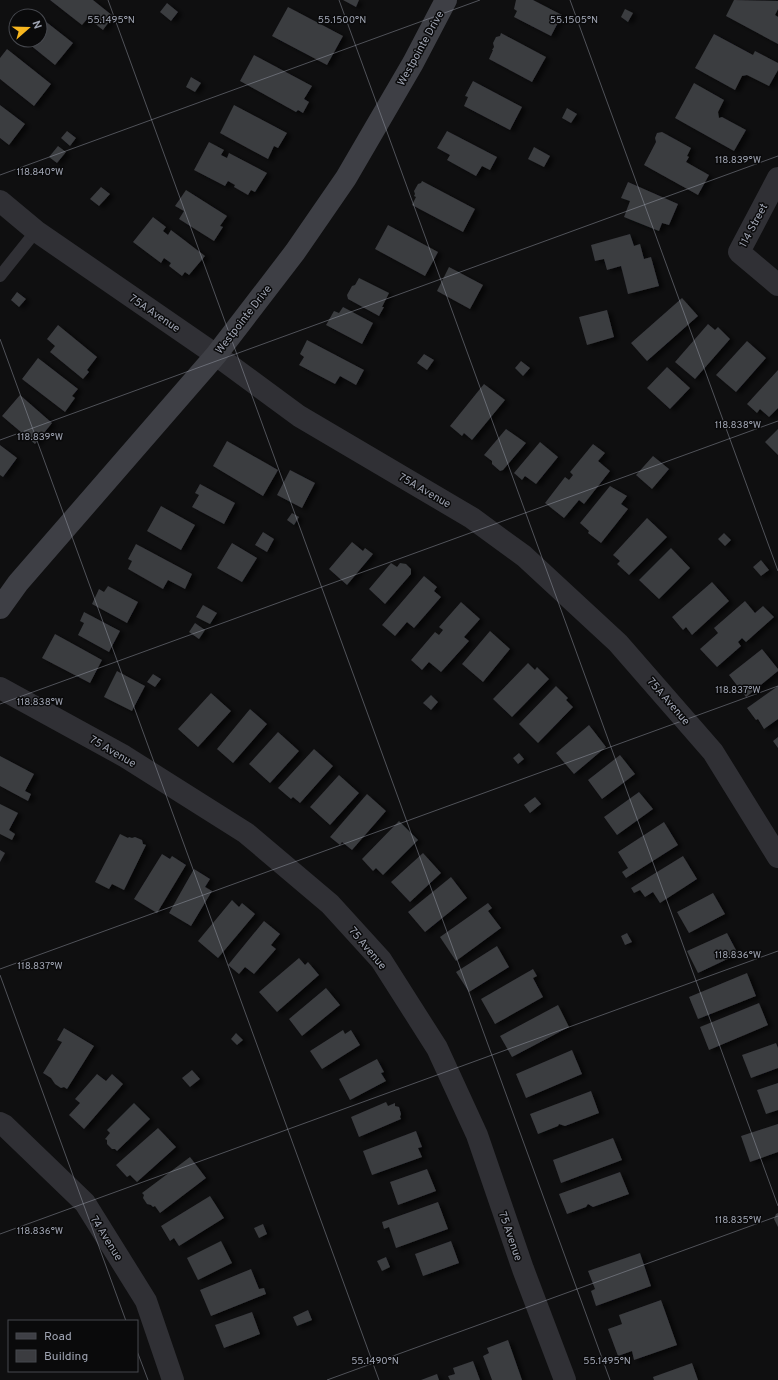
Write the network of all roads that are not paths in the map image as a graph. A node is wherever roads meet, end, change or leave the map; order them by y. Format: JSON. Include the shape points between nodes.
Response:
{"nodes":[{"id":1,"x":446,"y":0,"type":"edge"},
{"id":2,"x":778,"y":178,"type":"edge"},
{"id":3,"x":0,"y":201,"type":"edge"},
{"id":4,"x":36,"y":231,"type":"junction"},
{"id":5,"x":0,"y":276,"type":"edge"},
{"id":6,"x":778,"y":285,"type":"edge"},
{"id":7,"x":216,"y":355,"type":"junction"},
{"id":8,"x":0,"y":608,"type":"edge"},
{"id":9,"x":0,"y":688,"type":"edge"},
{"id":10,"x":778,"y":857,"type":"edge"},
{"id":11,"x":0,"y":1123,"type":"edge"},
{"id":12,"x":173,"y":1380,"type":"edge"},
{"id":13,"x":565,"y":1380,"type":"edge"}],
"edges":[{"from":1,"to":7,"type":"street","name":"Westpointe Drive","via":[[413,63],[346,178],[295,252]]},
{"from":2,"to":6,"type":"street","name":"114 Street","via":[[739,252]]},
{"from":3,"to":4,"type":"street","name":"75A Avenue"},
{"from":4,"to":5,"type":"lane"},
{"from":4,"to":7,"type":"street","name":"75A Avenue"},
{"from":7,"to":8,"type":"street","name":"Westpointe Drive","via":[[18,583]]},
{"from":7,"to":10,"type":"street","name":"75A Avenue","via":[[299,416],[472,518],[524,556],[618,643],[713,752]]},
{"from":9,"to":13,"type":"street","name":"75 Avenue","via":[[124,756],[246,833],[330,904],[381,960],[437,1048],[477,1135],[523,1269]]},
{"from":11,"to":12,"type":"street","name":"74 Avenue","via":[[86,1203],[146,1301]]}]}
